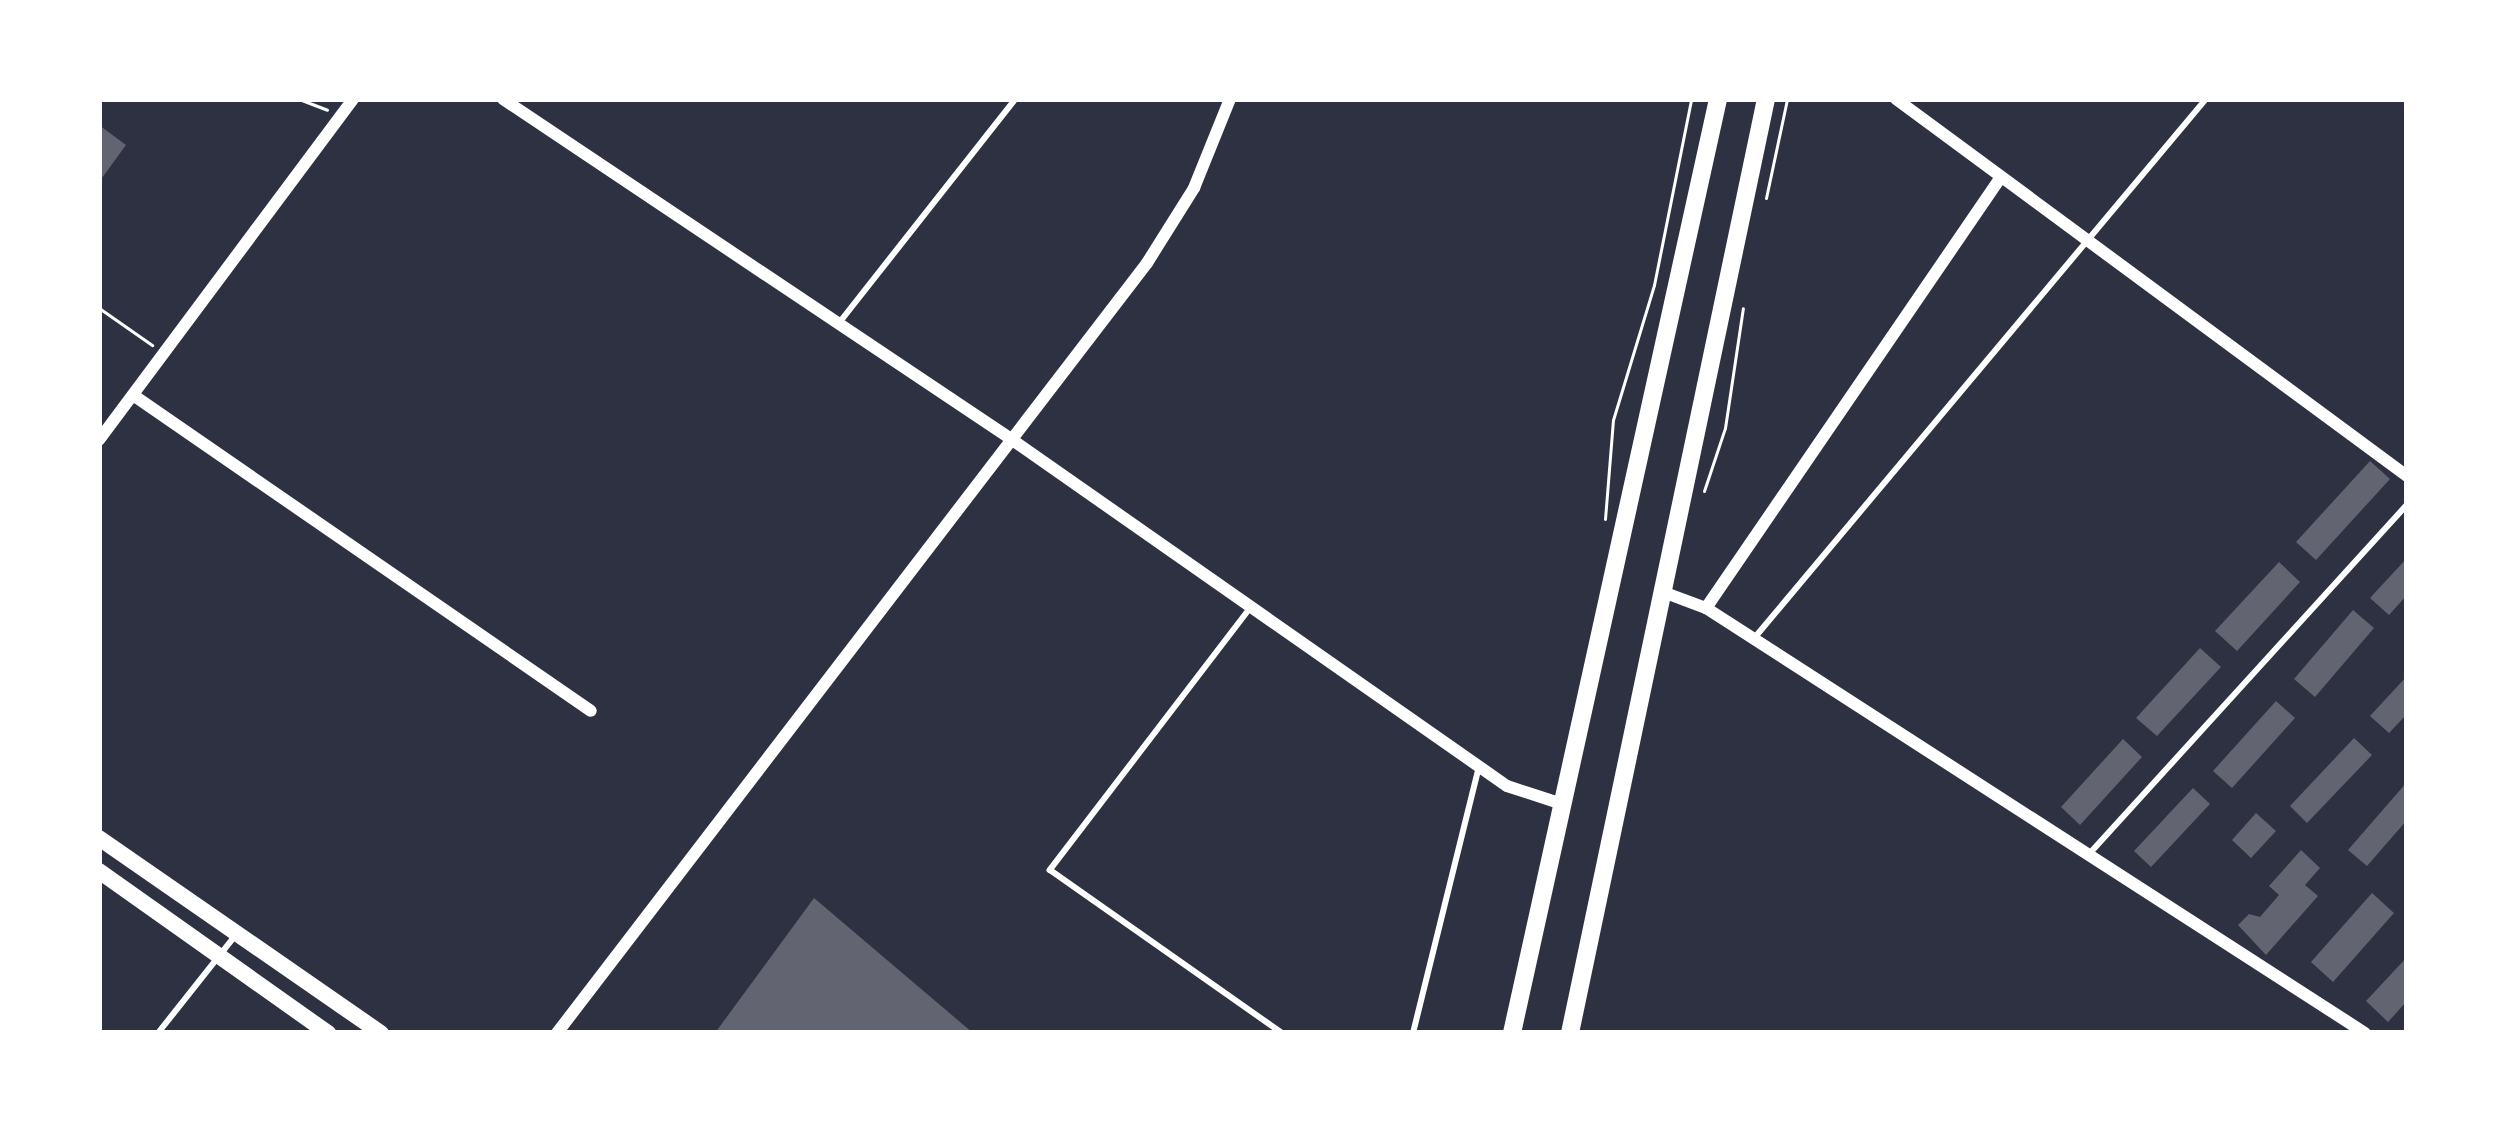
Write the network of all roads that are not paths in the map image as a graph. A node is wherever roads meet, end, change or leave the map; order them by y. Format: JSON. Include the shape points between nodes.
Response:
{"nodes":[{"id":1,"x":352,"y":99,"type":"edge"},
{"id":2,"x":503,"y":99,"type":"edge"},
{"id":3,"x":1015,"y":99,"type":"edge"},
{"id":4,"x":1230,"y":99,"type":"edge"},
{"id":5,"x":1718,"y":99,"type":"edge"},
{"id":6,"x":1766,"y":99,"type":"edge"},
{"id":7,"x":1896,"y":99,"type":"edge"},
{"id":8,"x":2206,"y":99,"type":"edge"},
{"id":9,"x":1999,"y":180,"type":"junction"},
{"id":10,"x":2092,"y":241,"type":"junction"},
{"id":11,"x":836,"y":326,"type":"junction"},
{"id":12,"x":133,"y":395,"type":"junction"},
{"id":13,"x":1011,"y":439,"type":"junction"},
{"id":14,"x":99,"y":440,"type":"edge"},
{"id":15,"x":2407,"y":476,"type":"edge"},
{"id":16,"x":2407,"y":505,"type":"edge"},
{"id":17,"x":1663,"y":592,"type":"junction"},
{"id":18,"x":1251,"y":607,"type":"junction"},
{"id":19,"x":1706,"y":608,"type":"junction"},
{"id":20,"x":1754,"y":639,"type":"junction"},
{"id":21,"x":591,"y":711,"type":"dead end"},
{"id":22,"x":1478,"y":766,"type":"junction"},
{"id":23,"x":1562,"y":804,"type":"junction"},
{"id":24,"x":99,"y":838,"type":"edge"},
{"id":25,"x":2087,"y":856,"type":"junction"},
{"id":26,"x":99,"y":871,"type":"edge"},
{"id":27,"x":236,"y":934,"type":"junction"},
{"id":28,"x":221,"y":956,"type":"junction"},
{"id":29,"x":158,"y":1033,"type":"edge"},
{"id":30,"x":328,"y":1033,"type":"edge"},
{"id":31,"x":381,"y":1033,"type":"edge"},
{"id":32,"x":557,"y":1033,"type":"edge"},
{"id":33,"x":1282,"y":1033,"type":"edge"},
{"id":34,"x":1413,"y":1033,"type":"edge"},
{"id":35,"x":1512,"y":1033,"type":"edge"},
{"id":36,"x":1570,"y":1033,"type":"edge"},
{"id":37,"x":2366,"y":1033,"type":"edge"}],
"edges":[{"from":1,"to":12,"type":"street"},
{"from":2,"to":11,"type":"street"},
{"from":3,"to":11,"type":"lane"},
{"from":4,"to":13,"type":"street","via":[[1194,188],[1148,263]]},
{"from":5,"to":23,"type":"main road"},
{"from":6,"to":17,"type":"main road"},
{"from":7,"to":9,"type":"street"},
{"from":8,"to":10,"type":"lane"},
{"from":9,"to":10,"type":"street"},
{"from":9,"to":19,"type":"street"},
{"from":10,"to":15,"type":"street"},
{"from":10,"to":20,"type":"lane"},
{"from":11,"to":13,"type":"street"},
{"from":12,"to":14,"type":"street"},
{"from":12,"to":21,"type":"street"},
{"from":13,"to":18,"type":"street"},
{"from":13,"to":32,"type":"street"},
{"from":16,"to":25,"type":"lane"},
{"from":17,"to":19,"type":"street"},
{"from":17,"to":36,"type":"main road"},
{"from":18,"to":22,"type":"street"},
{"from":18,"to":33,"type":"lane","via":[[1050,870]]},
{"from":19,"to":20,"type":"street"},
{"from":20,"to":25,"type":"street"},
{"from":22,"to":23,"type":"street"},
{"from":22,"to":34,"type":"lane"},
{"from":23,"to":35,"type":"main road"},
{"from":24,"to":27,"type":"main road"},
{"from":25,"to":37,"type":"street"},
{"from":26,"to":28,"type":"main road"},
{"from":27,"to":28,"type":"lane"},
{"from":27,"to":31,"type":"main road"},
{"from":28,"to":29,"type":"lane"},
{"from":28,"to":30,"type":"main road"}]}
